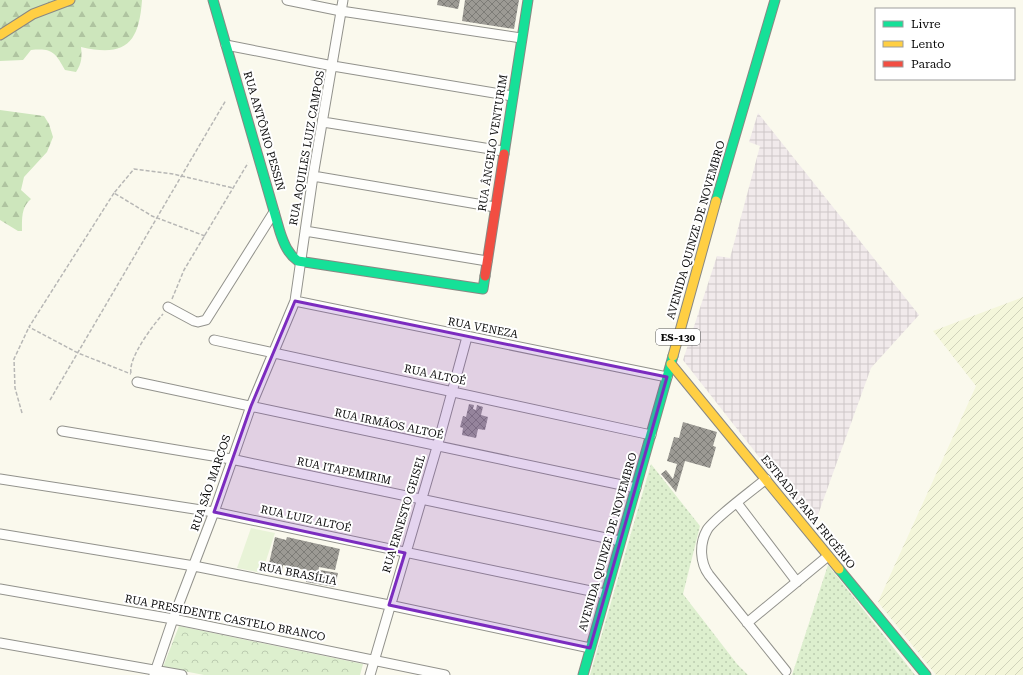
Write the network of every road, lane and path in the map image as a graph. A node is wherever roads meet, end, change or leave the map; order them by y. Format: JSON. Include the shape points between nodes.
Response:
{"nodes":[{"id":1,"x":70,"y":0,"type":"edge"},
{"id":2,"x":213,"y":0,"type":"edge"},
{"id":3,"x":286,"y":0,"type":"edge"},
{"id":4,"x":343,"y":0,"type":"edge"},
{"id":5,"x":528,"y":0,"type":"edge"},
{"id":6,"x":775,"y":0,"type":"edge"},
{"id":7,"x":341,"y":11,"type":"junction"},
{"id":8,"x":0,"y":35,"type":"edge"},
{"id":9,"x":521,"y":38,"type":"junction"},
{"id":10,"x":226,"y":45,"type":"junction"},
{"id":11,"x":333,"y":66,"type":"junction"},
{"id":12,"x":512,"y":96,"type":"junction"},
{"id":13,"x":226,"y":100,"type":"dead end"},
{"id":14,"x":323,"y":122,"type":"junction"},
{"id":15,"x":256,"y":150,"type":"junction"},
{"id":16,"x":504,"y":151,"type":"junction"},
{"id":17,"x":181,"y":176,"type":"junction"},
{"id":18,"x":313,"y":176,"type":"junction"},
{"id":19,"x":233,"y":188,"type":"junction"},
{"id":20,"x":114,"y":193,"type":"junction"},
{"id":21,"x":495,"y":207,"type":"junction"},
{"id":22,"x":274,"y":212,"type":"junction"},
{"id":23,"x":157,"y":218,"type":"junction"},
{"id":24,"x":305,"y":231,"type":"junction"},
{"id":25,"x":205,"y":236,"type":"junction"},
{"id":26,"x":301,"y":261,"type":"junction"},
{"id":27,"x":487,"y":261,"type":"junction"},
{"id":28,"x":295,"y":301,"type":"junction"},
{"id":29,"x":168,"y":307,"type":"junction"},
{"id":30,"x":29,"y":327,"type":"junction"},
{"id":31,"x":467,"y":337,"type":"junction"},
{"id":32,"x":214,"y":340,"type":"dead end"},
{"id":33,"x":78,"y":353,"type":"junction"},
{"id":34,"x":273,"y":353,"type":"junction"},
{"id":35,"x":671,"y":364,"type":"junction"},
{"id":36,"x":131,"y":374,"type":"junction"},
{"id":37,"x":667,"y":377,"type":"junction"},
{"id":38,"x":137,"y":382,"type":"joint"},
{"id":39,"x":452,"y":391,"type":"junction"},
{"id":40,"x":50,"y":400,"type":"dead end"},
{"id":41,"x":251,"y":406,"type":"junction"},
{"id":42,"x":22,"y":413,"type":"dead end"},
{"id":43,"x":62,"y":431,"type":"dead end"},
{"id":44,"x":651,"y":435,"type":"junction"},
{"id":45,"x":437,"y":447,"type":"junction"},
{"id":46,"x":231,"y":459,"type":"junction"},
{"id":47,"x":0,"y":479,"type":"edge"},
{"id":48,"x":766,"y":479,"type":"junction"},
{"id":49,"x":636,"y":488,"type":"junction"},
{"id":50,"x":421,"y":500,"type":"junction"},
{"id":51,"x":737,"y":503,"type":"junction"},
{"id":52,"x":214,"y":512,"type":"junction"},
{"id":53,"x":0,"y":534,"type":"edge"},
{"id":54,"x":620,"y":541,"type":"junction"},
{"id":55,"x":405,"y":553,"type":"junction"},
{"id":56,"x":828,"y":556,"type":"junction"},
{"id":57,"x":194,"y":566,"type":"junction"},
{"id":58,"x":797,"y":582,"type":"junction"},
{"id":59,"x":0,"y":589,"type":"edge"},
{"id":60,"x":605,"y":594,"type":"junction"},
{"id":61,"x":389,"y":604,"type":"junction"},
{"id":62,"x":173,"y":619,"type":"junction"},
{"id":63,"x":747,"y":623,"type":"junction"},
{"id":64,"x":0,"y":643,"type":"edge"},
{"id":65,"x":590,"y":648,"type":"junction"},
{"id":66,"x":374,"y":660,"type":"junction"},
{"id":67,"x":786,"y":671,"type":"dead end"},
{"id":68,"x":154,"y":672,"type":"edge"},
{"id":69,"x":182,"y":675,"type":"edge"},
{"id":70,"x":370,"y":675,"type":"edge"},
{"id":71,"x":445,"y":675,"type":"edge"},
{"id":72,"x":583,"y":675,"type":"edge"},
{"id":73,"x":926,"y":675,"type":"edge"}],
"edges":[{"from":1,"to":8,"type":"street","via":[[32,13]]},
{"from":2,"to":10,"type":"street","name":"RUA ANTÔNIO PESSIN"},
{"from":3,"to":7,"type":"street"},
{"from":4,"to":7,"type":"street","name":"RUA AQUILES LUIZ CAMPOS"},
{"from":5,"to":9,"type":"street","name":"RUA ÂNGELO VENTURIM"},
{"from":6,"to":35,"type":"street","name":"AVENIDA QUINZE DE NOVEMBRO","number":"ES-130"},
{"from":7,"to":9,"type":"street"},
{"from":7,"to":11,"type":"street","name":"RUA AQUILES LUIZ CAMPOS"},
{"from":9,"to":12,"type":"street","name":"RUA ÂNGELO VENTURIM"},
{"from":10,"to":11,"type":"street"},
{"from":10,"to":15,"type":"street","name":"RUA ANTÔNIO PESSIN"},
{"from":11,"to":12,"type":"street"},
{"from":11,"to":14,"type":"street","name":"RUA AQUILES LUIZ CAMPOS"},
{"from":12,"to":16,"type":"street","name":"RUA ÂNGELO VENTURIM"},
{"from":13,"to":17,"type":"path"},
{"from":14,"to":16,"type":"street"},
{"from":14,"to":18,"type":"street","name":"RUA AQUILES LUIZ CAMPOS"},
{"from":15,"to":19,"type":"path"},
{"from":15,"to":22,"type":"street","name":"RUA ANTÔNIO PESSIN"},
{"from":16,"to":21,"type":"street","name":"RUA ÂNGELO VENTURIM"},
{"from":17,"to":19,"type":"path"},
{"from":17,"to":20,"type":"path","via":[[134,169]]},
{"from":17,"to":23,"type":"path"},
{"from":18,"to":21,"type":"street"},
{"from":18,"to":24,"type":"street","name":"RUA AQUILES LUIZ CAMPOS"},
{"from":19,"to":25,"type":"path"},
{"from":20,"to":23,"type":"path"},
{"from":20,"to":30,"type":"path"},
{"from":21,"to":27,"type":"street","name":"RUA ÂNGELO VENTURIM"},
{"from":22,"to":26,"type":"street","name":"RUA ANTÔNIO PESSIN","via":[[288,250],[294,258]]},
{"from":22,"to":29,"type":"street","via":[[206,320],[194,321]]},
{"from":23,"to":25,"type":"path"},
{"from":23,"to":33,"type":"path"},
{"from":24,"to":26,"type":"street","name":"RUA AQUILES LUIZ CAMPOS"},
{"from":24,"to":27,"type":"street"},
{"from":25,"to":29,"type":"path","via":[[184,270]]},
{"from":26,"to":27,"type":"street","name":"RUA ÂNGELO VENTURIM","via":[[483,289]]},
{"from":26,"to":28,"type":"street","name":"RUA AQUILES LUIZ CAMPOS"},
{"from":28,"to":31,"type":"street","name":"RUA VENEZA"},
{"from":28,"to":34,"type":"street","name":"RUA SÃO MARCOS"},
{"from":29,"to":36,"type":"path","via":[[136,353]]},
{"from":30,"to":33,"type":"path"},
{"from":30,"to":42,"type":"path","via":[[14,359],[15,388]]},
{"from":31,"to":37,"type":"street","name":"RUA VENEZA"},
{"from":31,"to":39,"type":"street","name":"RUA ERNESTO GEISEL"},
{"from":32,"to":34,"type":"street","name":"RUA ALTOÉ"},
{"from":33,"to":36,"type":"path"},
{"from":33,"to":40,"type":"path"},
{"from":34,"to":39,"type":"street","name":"RUA ALTOÉ"},
{"from":34,"to":41,"type":"street","name":"RUA SÃO MARCOS"},
{"from":35,"to":37,"type":"street","name":"AVENIDA QUINZE DE NOVEMBRO","number":"ES-130"},
{"from":35,"to":48,"type":"street","name":"ESTRADA PARA FRIGÉRIO"},
{"from":36,"to":38,"type":"path"},
{"from":37,"to":44,"type":"street","name":"AVENIDA QUINZE DE NOVEMBRO","number":"ES-130"},
{"from":38,"to":41,"type":"street","name":"RUA IRMÃOS ALTOÉ"},
{"from":39,"to":44,"type":"street","name":"RUA ALTOÉ"},
{"from":39,"to":45,"type":"street","name":"RUA ERNESTO GEISEL"},
{"from":41,"to":45,"type":"street","name":"RUA IRMÃOS ALTOÉ"},
{"from":41,"to":46,"type":"street","name":"RUA SÃO MARCOS"},
{"from":43,"to":46,"type":"street","name":"RUA ITAPEMIRIM"},
{"from":44,"to":49,"type":"street","name":"AVENIDA QUINZE DE NOVEMBRO","number":"ES-130"},
{"from":45,"to":49,"type":"street","name":"RUA IRMÃOS ALTOÉ"},
{"from":45,"to":50,"type":"street","name":"RUA ERNESTO GEISEL"},
{"from":46,"to":50,"type":"street","name":"RUA ITAPEMIRIM"},
{"from":46,"to":52,"type":"street","name":"RUA SÃO MARCOS"},
{"from":47,"to":52,"type":"street","name":"RUA LUIZ ALTOÉ"},
{"from":48,"to":51,"type":"street"},
{"from":48,"to":56,"type":"street","name":"ESTRADA PARA FRIGÉRIO"},
{"from":49,"to":54,"type":"street","name":"AVENIDA QUINZE DE NOVEMBRO","number":"ES-130"},
{"from":50,"to":54,"type":"street","name":"RUA ITAPEMIRIM"},
{"from":50,"to":55,"type":"street","name":"RUA ERNESTO GEISEL"},
{"from":51,"to":58,"type":"street"},
{"from":51,"to":63,"type":"street","via":[[706,531],[702,558],[705,570]]},
{"from":52,"to":55,"type":"street","name":"RUA LUIZ ALTOÉ"},
{"from":52,"to":57,"type":"street","name":"RUA SÃO MARCOS"},
{"from":53,"to":57,"type":"street","name":"RUA BRASÍLIA"},
{"from":54,"to":60,"type":"street","name":"AVENIDA QUINZE DE NOVEMBRO","number":"ES-130"},
{"from":55,"to":60,"type":"street","name":"RUA LUIZ ALTOÉ"},
{"from":55,"to":61,"type":"street","name":"RUA ERNESTO GEISEL"},
{"from":56,"to":58,"type":"street"},
{"from":56,"to":73,"type":"street","name":"ESTRADA PARA FRIGÉRIO"},
{"from":57,"to":61,"type":"street","name":"RUA BRASÍLIA"},
{"from":57,"to":62,"type":"street","name":"RUA SÃO MARCOS"},
{"from":58,"to":63,"type":"street"},
{"from":59,"to":62,"type":"street","name":"RUA PRESIDENTE CASTELO BRANCO"},
{"from":60,"to":65,"type":"street","name":"AVENIDA QUINZE DE NOVEMBRO","number":"ES-130"},
{"from":61,"to":65,"type":"street","name":"RUA BRASÍLIA"},
{"from":61,"to":66,"type":"street","name":"RUA ERNESTO GEISEL"},
{"from":62,"to":66,"type":"street","name":"RUA PRESIDENTE CASTELO BRANCO"},
{"from":62,"to":68,"type":"street","name":"RUA SÃO MARCOS"},
{"from":63,"to":67,"type":"street"},
{"from":64,"to":68,"type":"street"},
{"from":65,"to":72,"type":"street","name":"AVENIDA QUINZE DE NOVEMBRO","number":"ES-130"},
{"from":66,"to":70,"type":"street","name":"RUA ERNESTO GEISEL"},
{"from":66,"to":71,"type":"street","name":"RUA PRESIDENTE CASTELO BRANCO"},
{"from":68,"to":69,"type":"street"}]}
